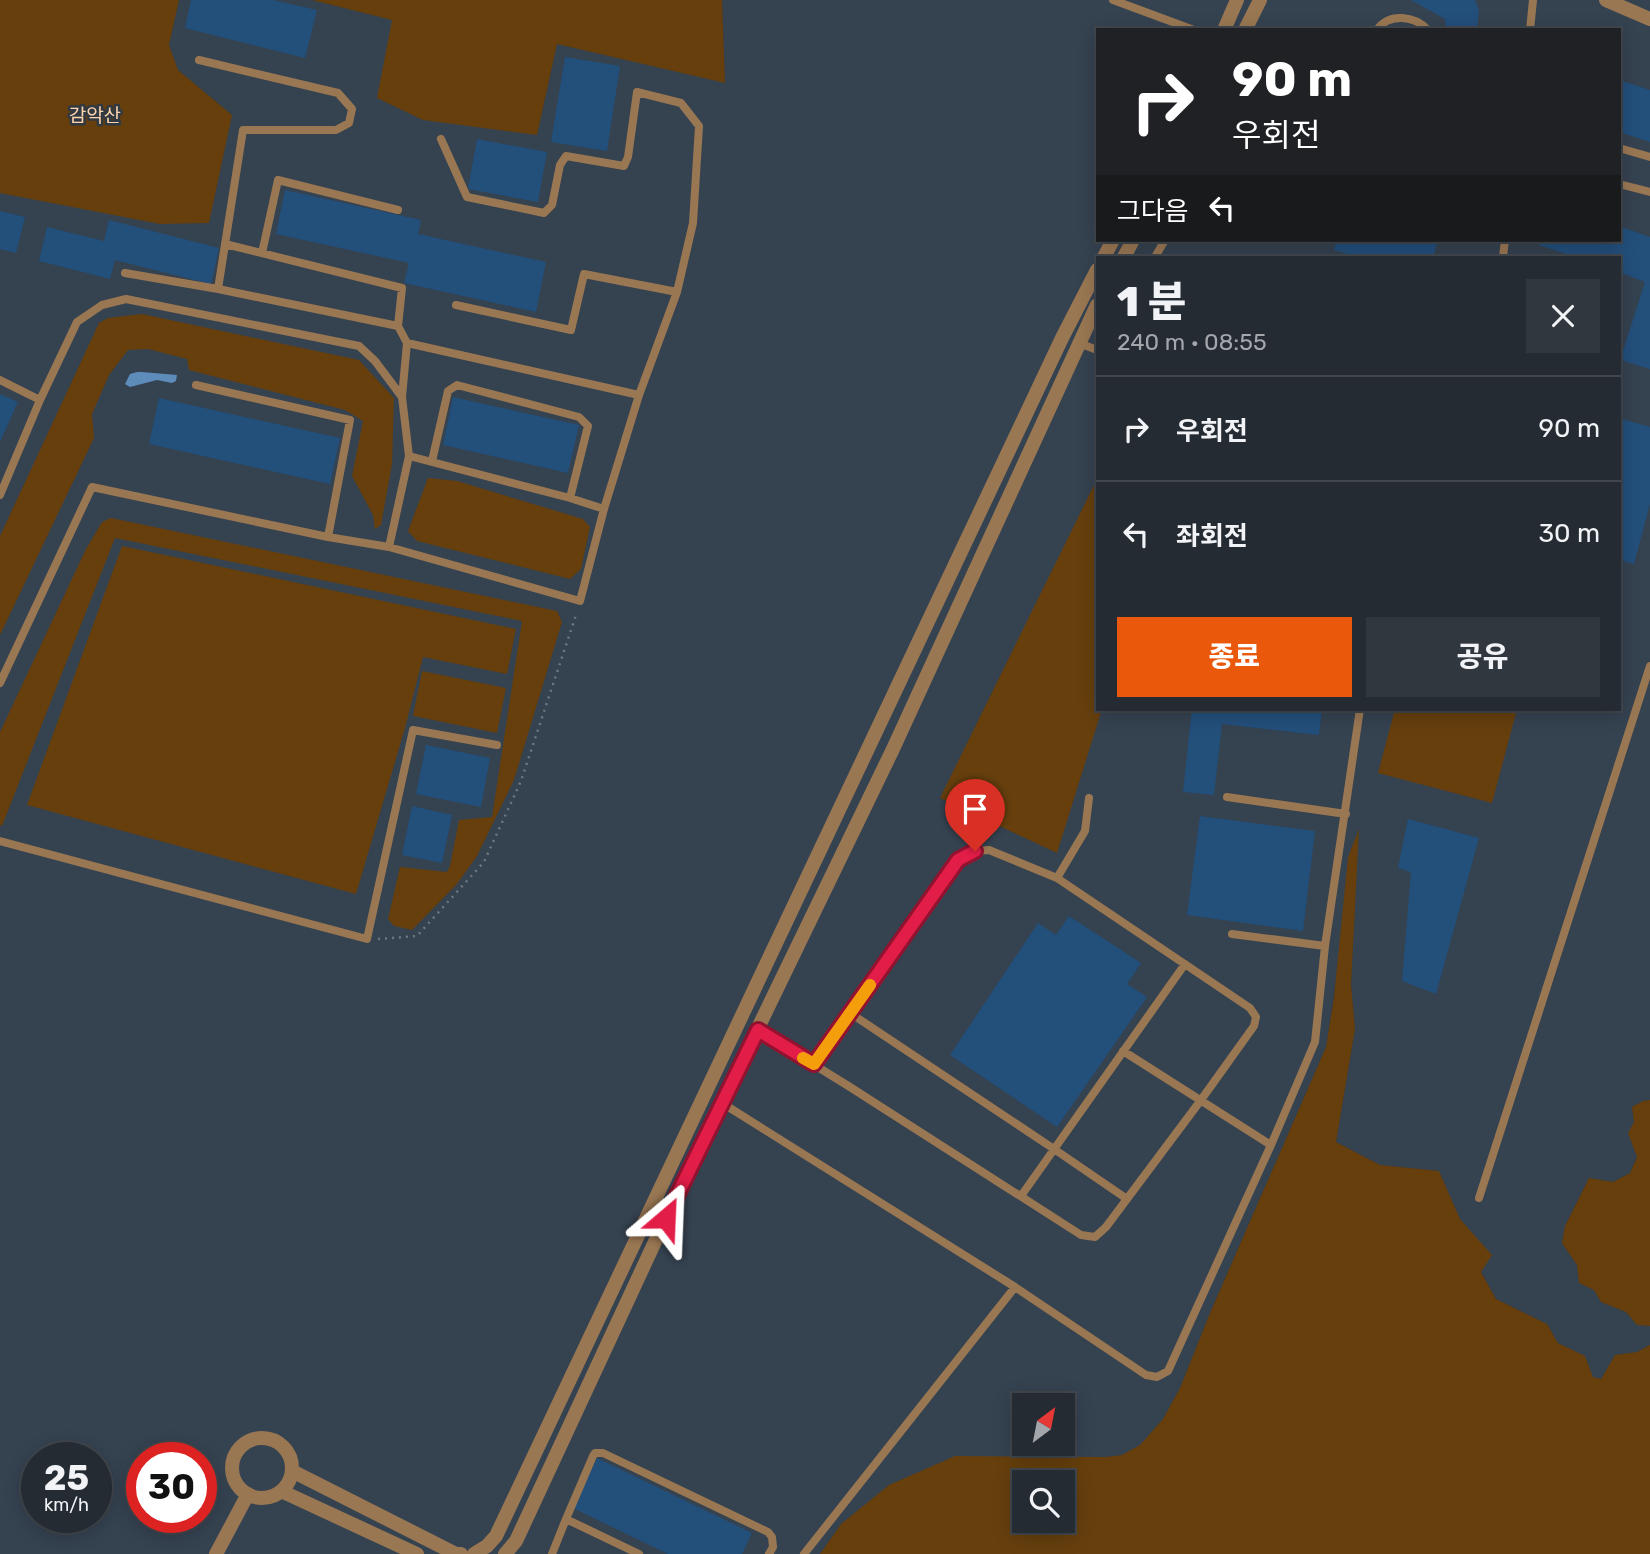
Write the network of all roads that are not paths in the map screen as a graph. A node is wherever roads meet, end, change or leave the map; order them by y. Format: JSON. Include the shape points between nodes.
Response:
{"nodes":[{"id":1,"x":1113,"y":0,"type":"edge"},
{"id":2,"x":1237,"y":0,"type":"edge"},
{"id":3,"x":1260,"y":0,"type":"edge"},
{"id":4,"x":1533,"y":0,"type":"edge"},
{"id":5,"x":1606,"y":0,"type":"edge"},
{"id":6,"x":1650,"y":19,"type":"edge"},
{"id":7,"x":1189,"y":28,"type":"edge"},
{"id":8,"x":1225,"y":28,"type":"edge"},
{"id":9,"x":1246,"y":28,"type":"edge"},
{"id":10,"x":1378,"y":28,"type":"edge"},
{"id":11,"x":1427,"y":28,"type":"edge"},
{"id":12,"x":1530,"y":28,"type":"edge"},
{"id":13,"x":198,"y":60,"type":"dead end"},
{"id":14,"x":441,"y":139,"type":"dead end"},
{"id":15,"x":1621,"y":149,"type":"edge"},
{"id":16,"x":1650,"y":157,"type":"edge"},
{"id":17,"x":1621,"y":185,"type":"edge"},
{"id":18,"x":1650,"y":192,"type":"edge"},
{"id":19,"x":398,"y":210,"type":"dead end"},
{"id":20,"x":225,"y":244,"type":"junction"},
{"id":21,"x":262,"y":253,"type":"junction"},
{"id":22,"x":1096,"y":272,"type":"edge"},
{"id":23,"x":125,"y":273,"type":"dead end"},
{"id":24,"x":218,"y":289,"type":"junction"},
{"id":25,"x":677,"y":292,"type":"junction"},
{"id":26,"x":456,"y":305,"type":"dead end"},
{"id":27,"x":1096,"y":307,"type":"edge"},
{"id":28,"x":398,"y":326,"type":"junction"},
{"id":29,"x":1062,"y":338,"type":"junction"},
{"id":30,"x":407,"y":343,"type":"junction"},
{"id":31,"x":1079,"y":343,"type":"junction"},
{"id":32,"x":1096,"y":350,"type":"edge"},
{"id":33,"x":0,"y":380,"type":"edge"},
{"id":34,"x":196,"y":385,"type":"dead end"},
{"id":35,"x":639,"y":395,"type":"junction"},
{"id":36,"x":402,"y":397,"type":"junction"},
{"id":37,"x":40,"y":400,"type":"junction"},
{"id":38,"x":409,"y":456,"type":"junction"},
{"id":39,"x":432,"y":461,"type":"junction"},
{"id":40,"x":0,"y":495,"type":"edge"},
{"id":41,"x":570,"y":498,"type":"junction"},
{"id":42,"x":604,"y":509,"type":"junction"},
{"id":43,"x":328,"y":537,"type":"junction"},
{"id":44,"x":389,"y":547,"type":"junction"},
{"id":45,"x":1650,"y":666,"type":"edge"},
{"id":46,"x":904,"y":672,"type":"junction"},
{"id":47,"x":923,"y":682,"type":"junction"},
{"id":48,"x":0,"y":683,"type":"edge"},
{"id":49,"x":1360,"y":711,"type":"edge"},
{"id":50,"x":497,"y":745,"type":"dead end"},
{"id":51,"x":1089,"y":797,"type":"dead end"},
{"id":52,"x":1227,"y":797,"type":"dead end"},
{"id":53,"x":1346,"y":814,"type":"junction"},
{"id":54,"x":0,"y":841,"type":"edge"},
{"id":55,"x":1057,"y":878,"type":"junction"},
{"id":56,"x":1232,"y":934,"type":"dead end"},
{"id":57,"x":1325,"y":946,"type":"junction"},
{"id":58,"x":1185,"y":964,"type":"junction"},
{"id":59,"x":850,"y":1013,"type":"junction"},
{"id":60,"x":741,"y":1019,"type":"junction"},
{"id":61,"x":758,"y":1030,"type":"junction"},
{"id":62,"x":1123,"y":1051,"type":"junction"},
{"id":63,"x":814,"y":1064,"type":"junction"},
{"id":64,"x":1201,"y":1100,"type":"junction"},
{"id":65,"x":722,"y":1103,"type":"junction"},
{"id":66,"x":1271,"y":1145,"type":"junction"},
{"id":67,"x":1054,"y":1149,"type":"junction"},
{"id":68,"x":1021,"y":1196,"type":"junction"},
{"id":69,"x":1127,"y":1199,"type":"junction"},
{"id":70,"x":1479,"y":1199,"type":"dead end"},
{"id":71,"x":650,"y":1208,"type":"junction"},
{"id":72,"x":666,"y":1218,"type":"junction"},
{"id":73,"x":1015,"y":1287,"type":"junction"},
{"id":74,"x":292,"y":1471,"type":"junction"},
{"id":75,"x":281,"y":1491,"type":"junction"},
{"id":76,"x":248,"y":1494,"type":"junction"},
{"id":77,"x":566,"y":1519,"type":"junction"},
{"id":78,"x":216,"y":1554,"type":"edge"},
{"id":79,"x":417,"y":1554,"type":"edge"},
{"id":80,"x":461,"y":1554,"type":"edge"},
{"id":81,"x":474,"y":1554,"type":"edge"},
{"id":82,"x":505,"y":1554,"type":"edge"},
{"id":83,"x":552,"y":1554,"type":"edge"},
{"id":84,"x":639,"y":1554,"type":"edge"},
{"id":85,"x":769,"y":1554,"type":"edge"},
{"id":86,"x":804,"y":1554,"type":"edge"}],
"edges":[{"from":1,"to":7,"type":"lane"},
{"from":2,"to":8,"type":"street"},
{"from":3,"to":9,"type":"street"},
{"from":4,"to":12,"type":"lane"},
{"from":5,"to":6,"type":"street"},
{"from":10,"to":11,"type":"lane","via":[[1396,18],[1410,18]]},
{"from":13,"to":20,"type":"lane","via":[[338,93],[352,108],[349,123],[336,130],[243,130]]},
{"from":14,"to":25,"type":"lane","via":[[467,197],[544,214],[552,205],[566,156],[624,166],[637,92],[681,103],[699,126],[693,223]]},
{"from":15,"to":16,"type":"lane"},
{"from":17,"to":18,"type":"lane"},
{"from":19,"to":21,"type":"lane","via":[[278,180]]},
{"from":20,"to":21,"type":"lane"},
{"from":20,"to":24,"type":"lane"},
{"from":21,"to":28,"type":"lane","via":[[402,288]]},
{"from":22,"to":29,"type":"street"},
{"from":23,"to":24,"type":"lane"},
{"from":24,"to":28,"type":"lane"},
{"from":25,"to":26,"type":"lane","via":[[584,274],[572,330]]},
{"from":25,"to":35,"type":"lane"},
{"from":27,"to":31,"type":"street"},
{"from":28,"to":30,"type":"lane"},
{"from":29,"to":31,"type":"street"},
{"from":29,"to":46,"type":"street"},
{"from":30,"to":35,"type":"lane"},
{"from":30,"to":36,"type":"lane"},
{"from":31,"to":32,"type":"lane"},
{"from":31,"to":47,"type":"street"},
{"from":33,"to":37,"type":"lane"},
{"from":34,"to":43,"type":"lane","via":[[350,419]]},
{"from":35,"to":42,"type":"lane"},
{"from":36,"to":37,"type":"lane","via":[[359,346],[126,299],[102,305],[77,322]]},
{"from":36,"to":38,"type":"lane"},
{"from":37,"to":40,"type":"lane"},
{"from":38,"to":39,"type":"lane"},
{"from":38,"to":44,"type":"lane"},
{"from":39,"to":41,"type":"lane"},
{"from":39,"to":41,"type":"lane","via":[[447,391],[457,386],[579,417],[588,426]]},
{"from":41,"to":42,"type":"lane"},
{"from":42,"to":44,"type":"lane","via":[[580,601]]},
{"from":43,"to":44,"type":"lane"},
{"from":43,"to":48,"type":"lane","via":[[92,487]]},
{"from":45,"to":70,"type":"lane"},
{"from":46,"to":47,"type":"street"},
{"from":46,"to":60,"type":"street"},
{"from":47,"to":61,"type":"street"},
{"from":49,"to":53,"type":"lane"},
{"from":50,"to":54,"type":"lane","via":[[413,730],[368,939]]},
{"from":51,"to":55,"type":"lane","via":[[1085,831]]},
{"from":52,"to":53,"type":"lane"},
{"from":53,"to":57,"type":"lane"},
{"from":55,"to":58,"type":"lane"},
{"from":55,"to":59,"type":"lane","via":[[989,850],[958,860]]},
{"from":56,"to":57,"type":"lane"},
{"from":57,"to":66,"type":"lane","via":[[1315,1042]]},
{"from":58,"to":62,"type":"lane"},
{"from":58,"to":64,"type":"lane","via":[[1250,1008],[1256,1017]]},
{"from":59,"to":63,"type":"lane"},
{"from":59,"to":67,"type":"lane"},
{"from":60,"to":61,"type":"street"},
{"from":60,"to":71,"type":"street"},
{"from":61,"to":63,"type":"lane"},
{"from":61,"to":65,"type":"street"},
{"from":62,"to":64,"type":"lane"},
{"from":62,"to":67,"type":"lane"},
{"from":63,"to":68,"type":"lane"},
{"from":64,"to":66,"type":"lane"},
{"from":64,"to":69,"type":"lane"},
{"from":65,"to":72,"type":"street"},
{"from":65,"to":73,"type":"lane"},
{"from":66,"to":73,"type":"lane","via":[[1168,1371],[1157,1377],[1146,1375]]},
{"from":67,"to":68,"type":"lane"},
{"from":67,"to":69,"type":"lane"},
{"from":68,"to":69,"type":"lane","via":[[1081,1235],[1095,1237]]},
{"from":71,"to":72,"type":"street"},
{"from":71,"to":81,"type":"street","via":[[496,1536]]},
{"from":72,"to":82,"type":"street","via":[[516,1541]]},
{"from":73,"to":86,"type":"lane"},
{"from":74,"to":75,"type":"street"},
{"from":74,"to":76,"type":"street","via":[[281,1444],[262,1438],[244,1443],[232,1460],[232,1470],[234,1480]]},
{"from":74,"to":80,"type":"street"},
{"from":75,"to":76,"type":"street","via":[[265,1498]]},
{"from":75,"to":79,"type":"street"},
{"from":76,"to":78,"type":"street"},
{"from":77,"to":83,"type":"lane"},
{"from":77,"to":84,"type":"lane"},
{"from":77,"to":85,"type":"lane","via":[[593,1456],[603,1453],[768,1532],[773,1547]]}]}
